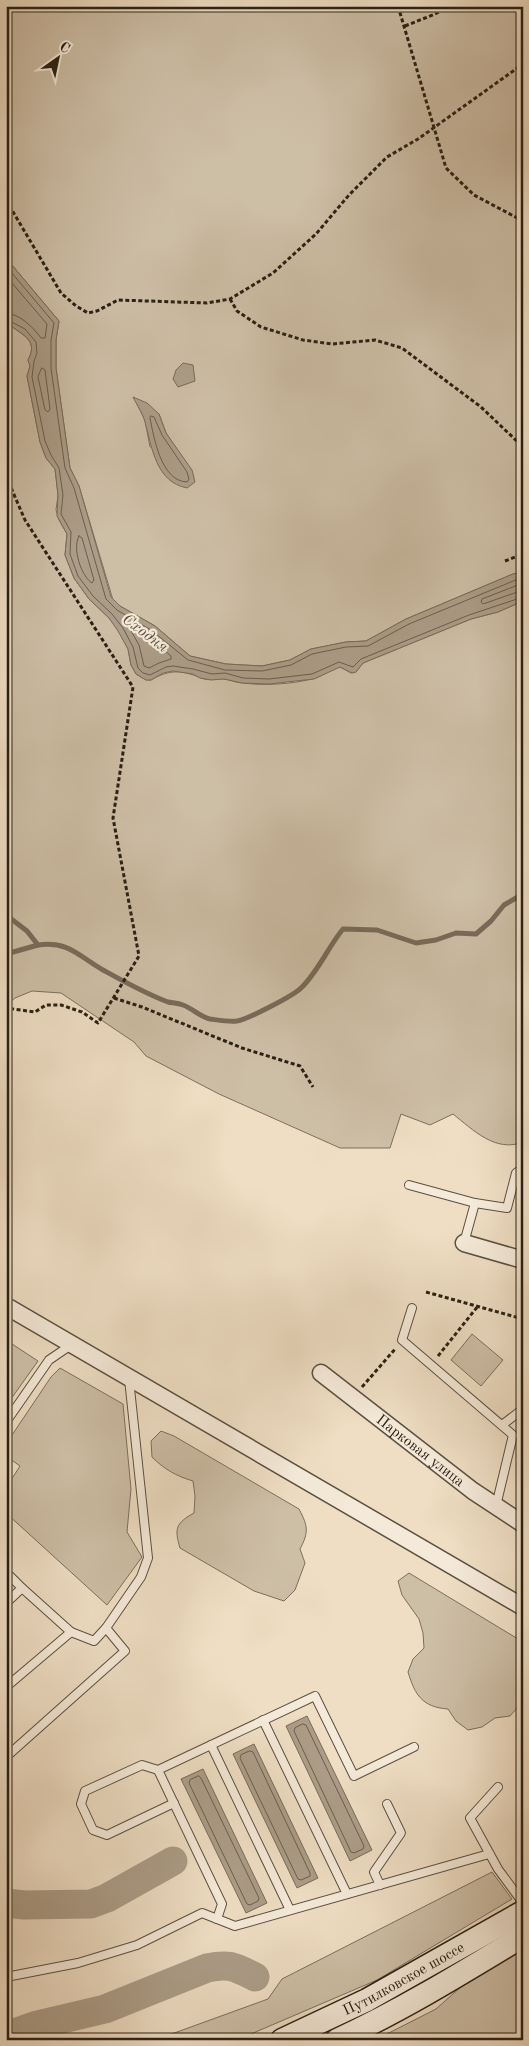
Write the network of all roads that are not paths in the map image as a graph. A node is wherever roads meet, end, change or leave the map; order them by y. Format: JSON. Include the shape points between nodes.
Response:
{"nodes":[{"id":1,"x":523,"y":1168,"type":"edge"},
{"id":2,"x":409,"y":1185,"type":"dead end"},
{"id":3,"x":475,"y":1203,"type":"junction"},
{"id":4,"x":464,"y":1243,"type":"joint"},
{"id":5,"x":523,"y":1260,"type":"edge"},
{"id":6,"x":6,"y":1306,"type":"edge"},
{"id":7,"x":412,"y":1308,"type":"dead end"},
{"id":8,"x":71,"y":1345,"type":"junction"},
{"id":9,"x":321,"y":1372,"type":"dead end"},
{"id":10,"x":129,"y":1377,"type":"junction"},
{"id":11,"x":523,"y":1409,"type":"edge"},
{"id":12,"x":6,"y":1422,"type":"edge"},
{"id":13,"x":502,"y":1425,"type":"junction"},
{"id":14,"x":496,"y":1506,"type":"junction"},
{"id":15,"x":523,"y":1524,"type":"edge"},
{"id":16,"x":6,"y":1572,"type":"edge"},
{"id":17,"x":22,"y":1588,"type":"junction"},
{"id":18,"x":6,"y":1603,"type":"edge"},
{"id":19,"x":523,"y":1607,"type":"edge"},
{"id":20,"x":106,"y":1628,"type":"junction"},
{"id":21,"x":71,"y":1632,"type":"junction"},
{"id":22,"x":6,"y":1687,"type":"edge"},
{"id":23,"x":263,"y":1720,"type":"junction"},
{"id":24,"x":211,"y":1745,"type":"junction"},
{"id":25,"x":414,"y":1747,"type":"dead end"},
{"id":26,"x":6,"y":1757,"type":"edge"},
{"id":27,"x":158,"y":1770,"type":"junction"},
{"id":28,"x":498,"y":1787,"type":"dead end"},
{"id":29,"x":174,"y":1803,"type":"junction"},
{"id":30,"x":387,"y":1804,"type":"dead end"},
{"id":31,"x":489,"y":1854,"type":"junction"},
{"id":32,"x":380,"y":1885,"type":"junction"},
{"id":33,"x":347,"y":1894,"type":"junction"},
{"id":34,"x":523,"y":1903,"type":"edge"},
{"id":35,"x":290,"y":1910,"type":"junction"},
{"id":36,"x":523,"y":1912,"type":"edge"},
{"id":37,"x":217,"y":1919,"type":"junction"},
{"id":38,"x":523,"y":1936,"type":"edge"},
{"id":39,"x":6,"y":1977,"type":"edge"},
{"id":40,"x":282,"y":2040,"type":"edge"},
{"id":41,"x":337,"y":2040,"type":"edge"}],
"edges":[{"from":1,"to":3,"type":"lane","via":[[516,1172],[507,1208]]},
{"from":2,"to":3,"type":"lane"},
{"from":3,"to":4,"type":"lane"},
{"from":4,"to":5,"type":"street"},
{"from":6,"to":8,"type":"street"},
{"from":7,"to":13,"type":"lane","via":[[402,1340]]},
{"from":8,"to":10,"type":"street"},
{"from":8,"to":12,"type":"lane","via":[[48,1360]]},
{"from":9,"to":14,"type":"street","name":"Парковая улица","via":[[472,1491]]},
{"from":10,"to":19,"type":"street"},
{"from":10,"to":20,"type":"lane","via":[[148,1558],[140,1577]]},
{"from":11,"to":13,"type":"lane"},
{"from":13,"to":14,"type":"lane","via":[[513,1436]]},
{"from":14,"to":15,"type":"street","name":"Парковая улица"},
{"from":16,"to":17,"type":"lane"},
{"from":17,"to":18,"type":"lane"},
{"from":17,"to":21,"type":"lane"},
{"from":20,"to":21,"type":"lane","via":[[94,1641]]},
{"from":20,"to":26,"type":"lane","via":[[125,1651]]},
{"from":21,"to":22,"type":"lane"},
{"from":23,"to":24,"type":"lane"},
{"from":23,"to":25,"type":"lane","via":[[315,1696],[354,1776]]},
{"from":23,"to":33,"type":"lane"},
{"from":24,"to":27,"type":"lane"},
{"from":24,"to":35,"type":"lane"},
{"from":27,"to":29,"type":"lane"},
{"from":27,"to":29,"type":"lane","via":[[142,1764],[85,1791],[81,1804],[93,1830],[107,1835]]},
{"from":28,"to":31,"type":"lane","via":[[470,1818]]},
{"from":29,"to":37,"type":"lane","via":[[222,1904]]},
{"from":30,"to":32,"type":"lane","via":[[401,1833],[374,1872]]},
{"from":31,"to":32,"type":"lane"},
{"from":31,"to":34,"type":"lane"},
{"from":32,"to":33,"type":"lane"},
{"from":33,"to":35,"type":"lane"},
{"from":35,"to":37,"type":"lane","via":[[235,1926]]},
{"from":36,"to":40,"type":"main road","name":"Путилковское шоссе","via":[[367,2000]]},
{"from":37,"to":39,"type":"lane","via":[[202,1913],[128,1947],[78,1963]]},
{"from":38,"to":41,"type":"main road","name":"Путилковское шоссе","via":[[435,1990]]}]}
